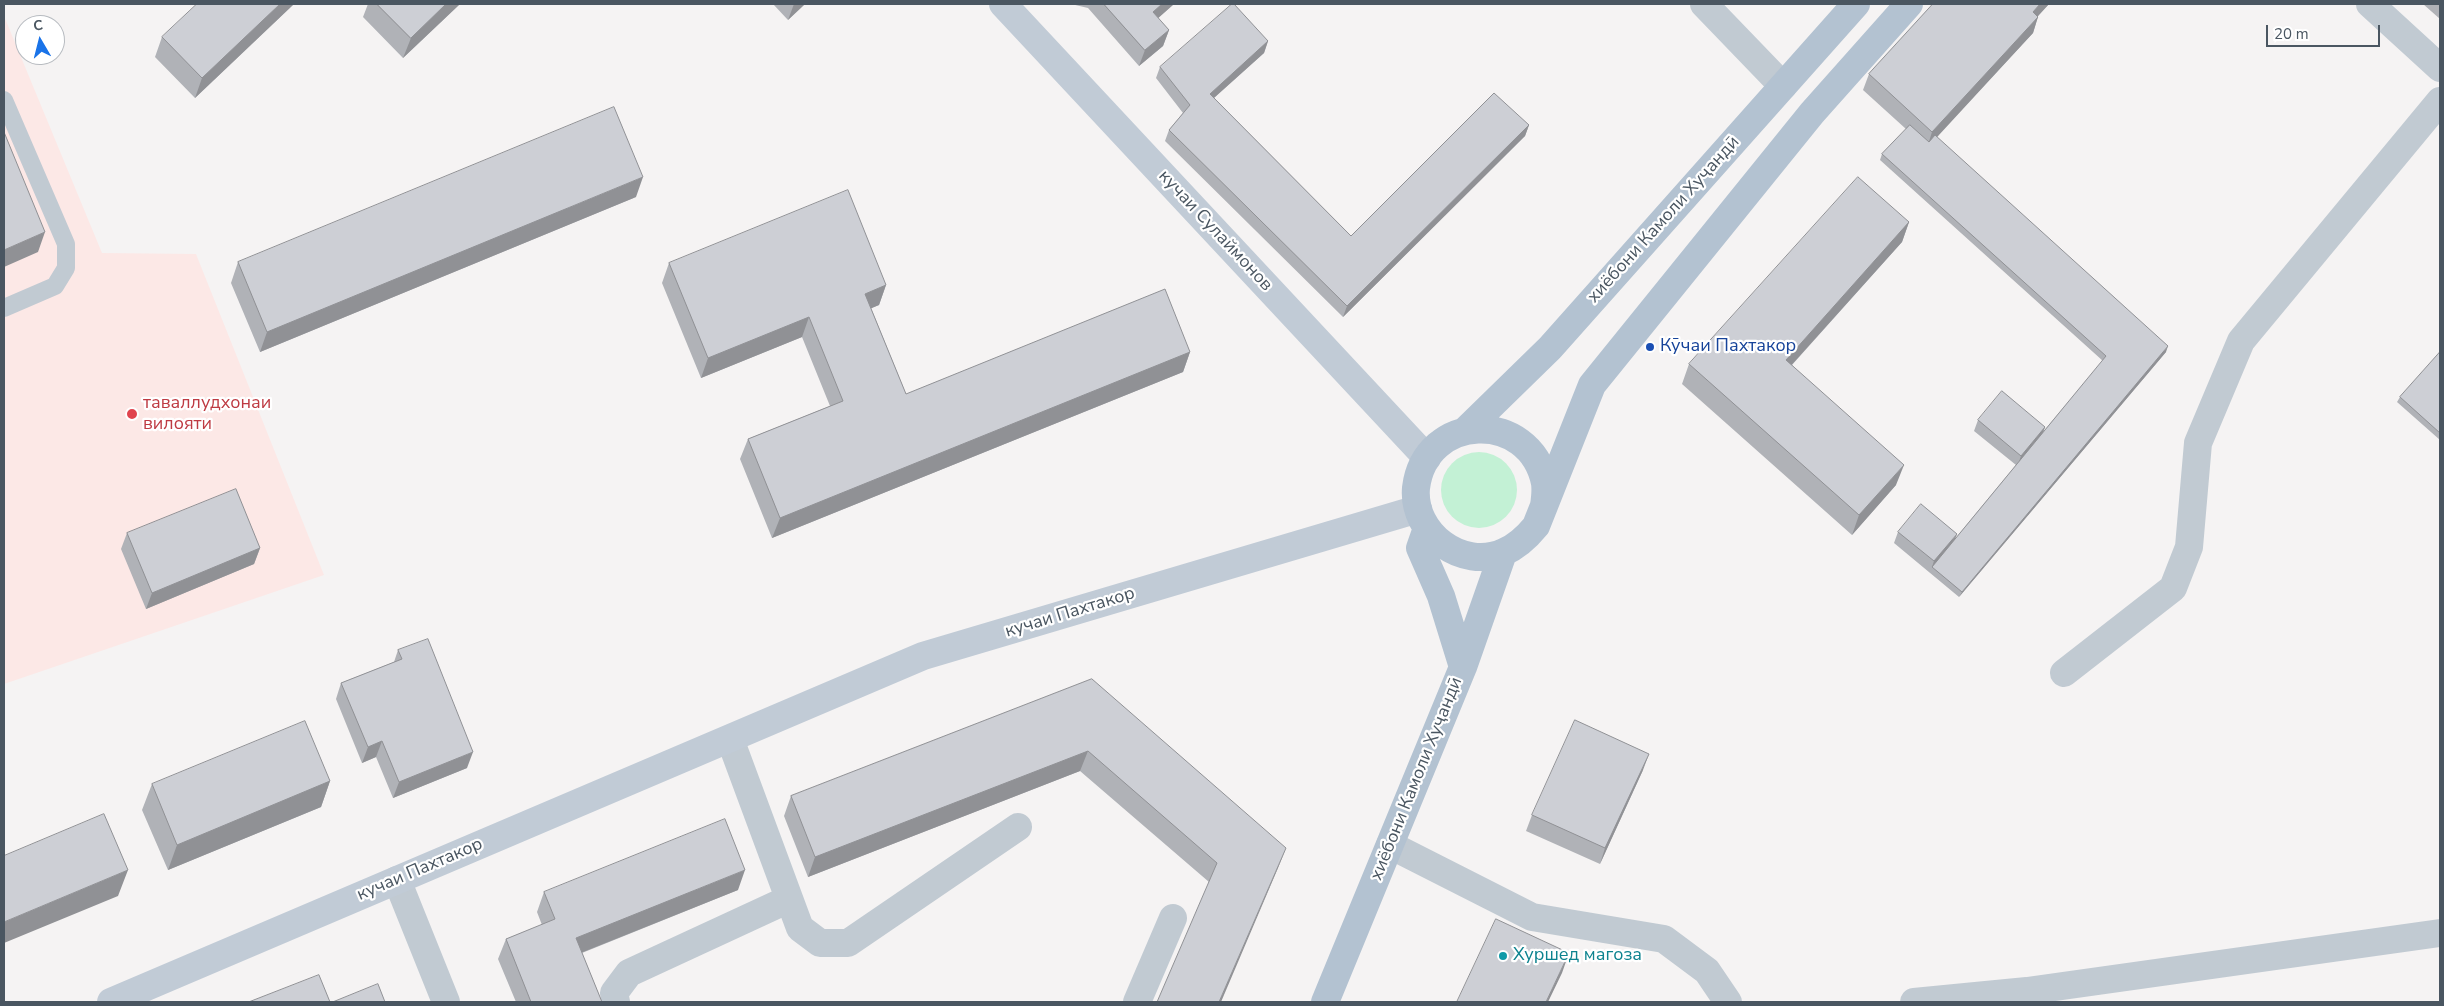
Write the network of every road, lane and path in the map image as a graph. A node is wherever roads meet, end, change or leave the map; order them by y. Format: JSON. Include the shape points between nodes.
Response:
{"nodes":[{"id":1,"x":1003,"y":4,"type":"edge"},
{"id":2,"x":1704,"y":4,"type":"edge"},
{"id":3,"x":1856,"y":4,"type":"edge"},
{"id":4,"x":1909,"y":4,"type":"edge"},
{"id":5,"x":2370,"y":4,"type":"edge"},
{"id":6,"x":2440,"y":68,"type":"edge"},
{"id":7,"x":1783,"y":86,"type":"junction"},
{"id":8,"x":4,"y":100,"type":"edge"},
{"id":9,"x":2440,"y":101,"type":"edge"},
{"id":10,"x":4,"y":308,"type":"edge"},
{"id":11,"x":1466,"y":430,"type":"junction"},
{"id":12,"x":1427,"y":458,"type":"junction"},
{"id":13,"x":1544,"y":506,"type":"junction"},
{"id":14,"x":1422,"y":518,"type":"junction"},
{"id":15,"x":1503,"y":553,"type":"junction"},
{"id":16,"x":1463,"y":667,"type":"junction"},
{"id":17,"x":2064,"y":673,"type":"dead end"},
{"id":18,"x":730,"y":739,"type":"junction"},
{"id":19,"x":1018,"y":827,"type":"dead end"},
{"id":20,"x":1390,"y":845,"type":"junction"},
{"id":21,"x":397,"y":880,"type":"junction"},
{"id":22,"x":790,"y":899,"type":"junction"},
{"id":23,"x":1173,"y":918,"type":"dead end"},
{"id":24,"x":2440,"y":933,"type":"edge"},
{"id":25,"x":111,"y":1002,"type":"edge"},
{"id":26,"x":446,"y":1002,"type":"edge"},
{"id":27,"x":616,"y":1002,"type":"edge"},
{"id":28,"x":1137,"y":1002,"type":"edge"},
{"id":29,"x":1325,"y":1002,"type":"edge"},
{"id":30,"x":1728,"y":1002,"type":"edge"},
{"id":31,"x":1914,"y":1002,"type":"edge"}],
"edges":[{"from":1,"to":12,"type":"main road","name":"кучаи Сулаймонов"},
{"from":2,"to":7,"type":"street"},
{"from":3,"to":7,"type":"main road","name":"хиёбони Камоли Хуҷандӣ"},
{"from":4,"to":13,"type":"main road","via":[[1812,113],[1592,385]]},
{"from":5,"to":6,"type":"street"},
{"from":7,"to":11,"type":"main road","name":"хиёбони Камоли Хуҷандӣ","via":[[1550,348]]},
{"from":8,"to":10,"type":"lane","via":[[66,244],[66,268],[55,286]]},
{"from":9,"to":17,"type":"street","via":[[2241,341],[2198,443],[2189,547],[2173,588]]},
{"from":11,"to":12,"type":"main road","via":[[1447,438]]},
{"from":11,"to":13,"type":"main road","via":[[1487,428],[1507,433],[1525,445],[1538,463],[1545,484]]},
{"from":12,"to":14,"type":"main road","via":[[1416,489]]},
{"from":13,"to":15,"type":"main road","via":[[1536,526],[1522,542]]},
{"from":14,"to":15,"type":"main road","via":[[1440,543],[1460,554],[1481,557]]},
{"from":14,"to":16,"type":"main road","via":[[1420,548]]},
{"from":14,"to":18,"type":"main road","name":"кучаи Пахтакор","via":[[923,656]]},
{"from":15,"to":16,"type":"main road","name":"хиёбони Камоли Хуҷандӣ"},
{"from":16,"to":20,"type":"main road","name":"хиёбони Камоли Хуҷандӣ"},
{"from":18,"to":21,"type":"main road","name":"кучаи Пахтакор"},
{"from":18,"to":22,"type":"street"},
{"from":19,"to":22,"type":"street","via":[[848,942],[820,943],[800,928]]},
{"from":20,"to":29,"type":"main road","name":"хиёбони Камоли Хуҷандӣ"},
{"from":20,"to":30,"type":"street","via":[[1532,917],[1664,939],[1707,971]]},
{"from":21,"to":25,"type":"main road","name":"кучаи Пахтакор"},
{"from":21,"to":26,"type":"street"},
{"from":22,"to":27,"type":"street","via":[[629,973],[614,993]]},
{"from":23,"to":28,"type":"street"},
{"from":24,"to":31,"type":"street","via":[[2028,991]]}]}
